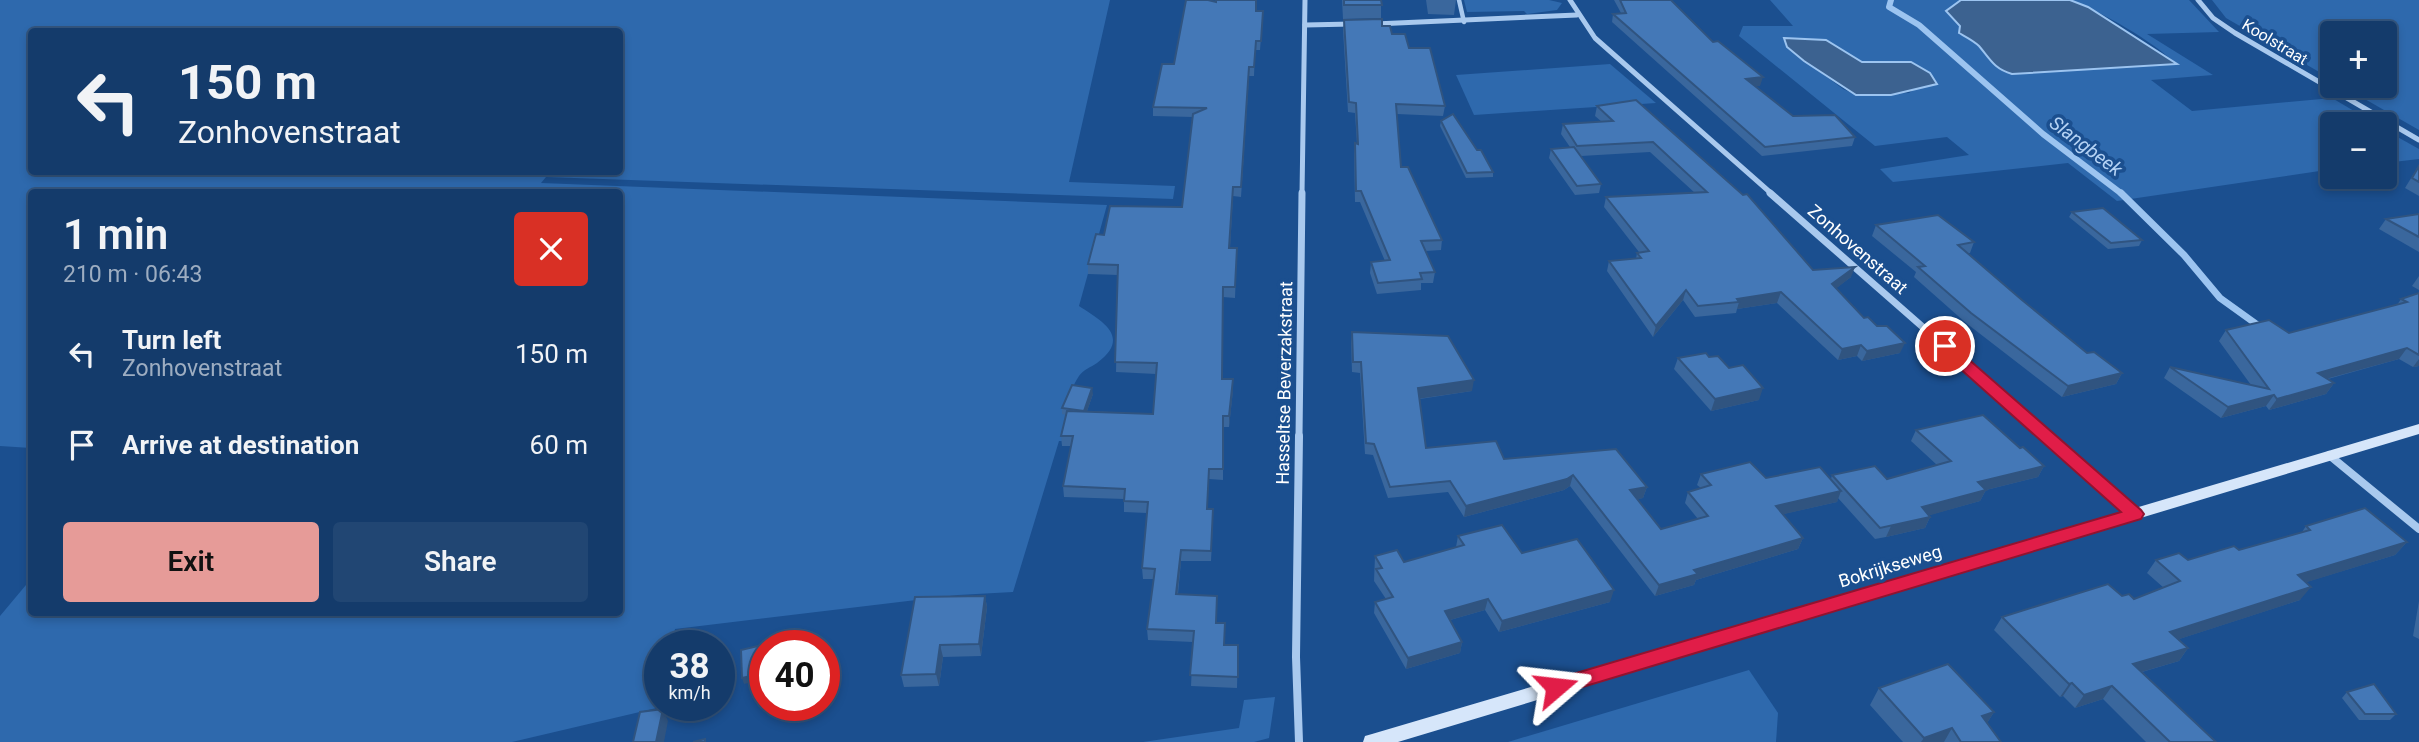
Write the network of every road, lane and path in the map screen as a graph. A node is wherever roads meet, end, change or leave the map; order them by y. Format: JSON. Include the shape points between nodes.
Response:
{"nodes":[{"id":1,"x":1305,"y":0,"type":"edge"},
{"id":2,"x":1460,"y":0,"type":"edge"},
{"id":3,"x":1570,"y":0,"type":"edge"},
{"id":4,"x":2198,"y":0,"type":"edge"},
{"id":5,"x":1577,"y":15,"type":"junction"},
{"id":6,"x":1464,"y":22,"type":"junction"},
{"id":7,"x":1358,"y":24,"type":"edge"},
{"id":8,"x":1371,"y":24,"type":"edge"},
{"id":9,"x":1304,"y":25,"type":"junction"},
{"id":10,"x":2419,"y":140,"type":"edge"},
{"id":11,"x":2419,"y":429,"type":"edge"},
{"id":12,"x":2328,"y":454,"type":"junction"},
{"id":13,"x":2135,"y":514,"type":"junction"},
{"id":14,"x":2419,"y":529,"type":"edge"},
{"id":15,"x":1299,"y":742,"type":"edge"},
{"id":16,"x":1372,"y":742,"type":"edge"}],
"edges":[{"from":1,"to":9,"type":"street","name":"Hasseltse Beverzakstraat"},
{"from":2,"to":6,"type":"lane"},
{"from":3,"to":5,"type":"street","name":"Zonhovenstraat"},
{"from":4,"to":10,"type":"street","name":"Koolstraat","via":[[2235,33]]},
{"from":5,"to":6,"type":"street"},
{"from":5,"to":13,"type":"street","name":"Zonhovenstraat","via":[[1595,38]]},
{"from":6,"to":8,"type":"street"},
{"from":7,"to":9,"type":"street"},
{"from":9,"to":15,"type":"street","name":"Hasseltse Beverzakstraat","via":[[1296,657]]},
{"from":11,"to":12,"type":"street","name":"Bokrijkseweg"},
{"from":12,"to":13,"type":"street","name":"Bokrijkseweg"},
{"from":12,"to":14,"type":"street"},
{"from":13,"to":16,"type":"street","name":"Bokrijkseweg"}]}
